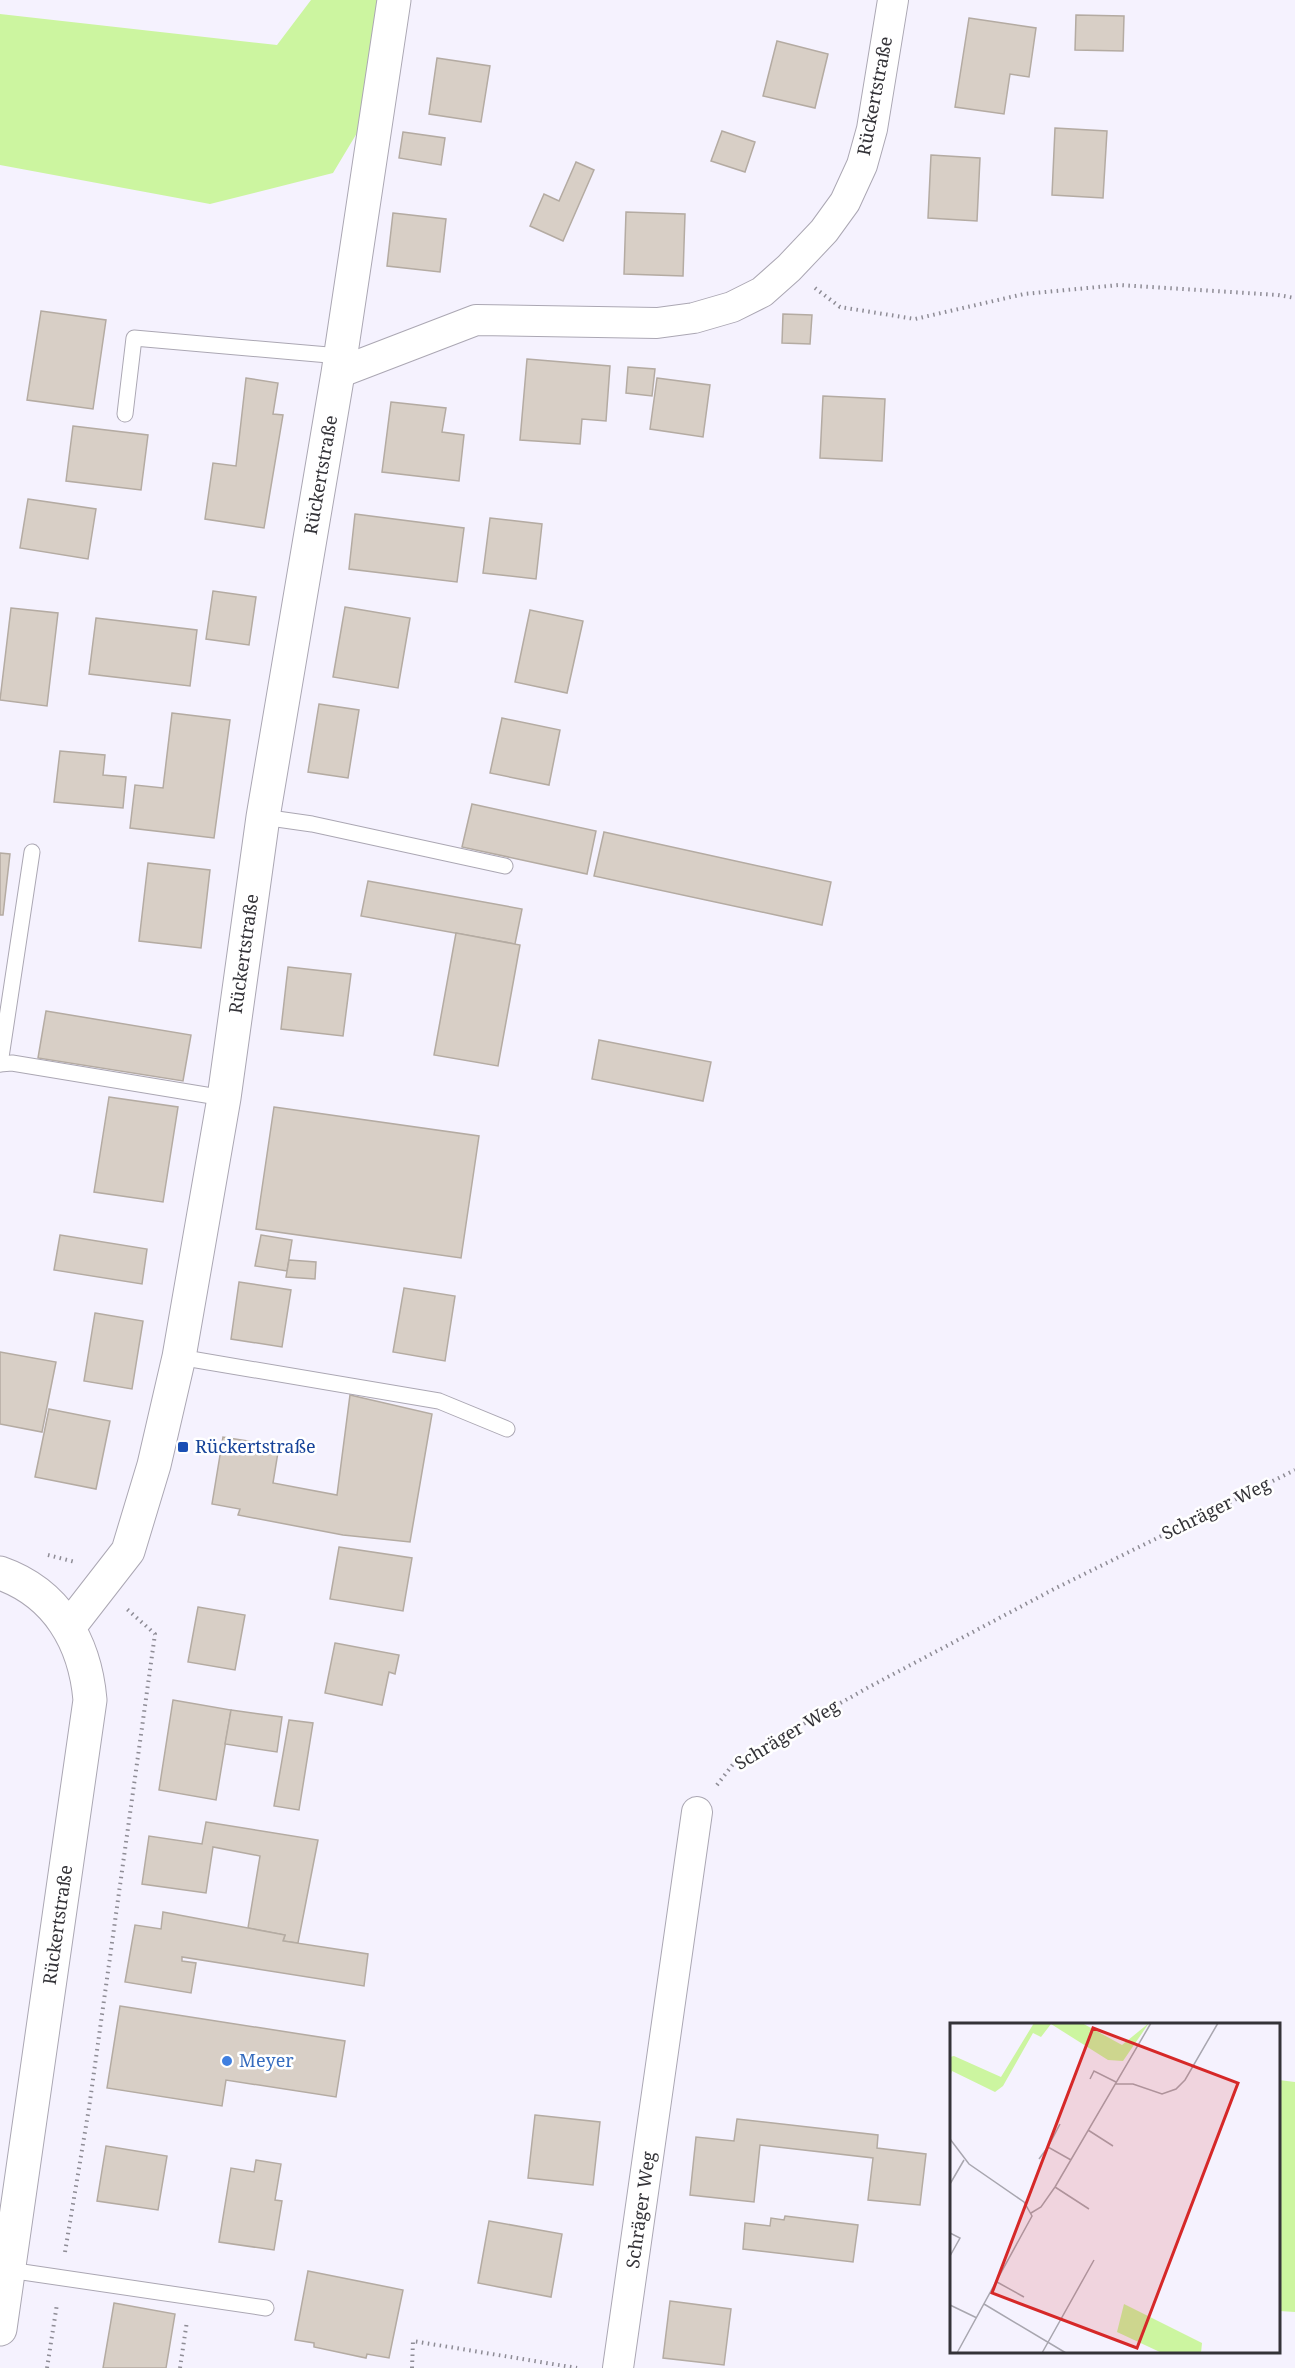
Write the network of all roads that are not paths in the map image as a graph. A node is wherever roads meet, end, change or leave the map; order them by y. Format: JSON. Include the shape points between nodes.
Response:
{"nodes":[{"id":1,"x":394,"y":0,"type":"edge"},
{"id":2,"x":893,"y":0,"type":"edge"},
{"id":3,"x":339,"y":365,"type":"junction"},
{"id":4,"x":124,"y":414,"type":"dead end"},
{"id":5,"x":263,"y":818,"type":"junction"},
{"id":6,"x":32,"y":852,"type":"dead end"},
{"id":7,"x":505,"y":866,"type":"dead end"},
{"id":8,"x":0,"y":1064,"type":"edge"},
{"id":9,"x":224,"y":1098,"type":"junction"},
{"id":10,"x":179,"y":1357,"type":"junction"},
{"id":11,"x":507,"y":1429,"type":"dead end"},
{"id":12,"x":0,"y":1573,"type":"edge"},
{"id":13,"x":69,"y":1627,"type":"junction"},
{"id":14,"x":697,"y":1812,"type":"road end"},
{"id":15,"x":9,"y":2270,"type":"junction"},
{"id":16,"x":266,"y":2308,"type":"dead end"},
{"id":17,"x":0,"y":2329,"type":"edge"},
{"id":18,"x":618,"y":2368,"type":"edge"}],
"edges":[{"from":1,"to":3,"type":"street","name":"Rückertstraße"},
{"from":2,"to":3,"type":"street","name":"Rückertstraße","via":[[872,129],[862,165],[845,202],[789,268],[752,297],[694,318],[657,323],[476,320]]},
{"from":3,"to":4,"type":"lane","via":[[134,338]]},
{"from":3,"to":5,"type":"street","name":"Rückertstraße"},
{"from":5,"to":7,"type":"lane","via":[[312,824]]},
{"from":5,"to":9,"type":"street","name":"Rückertstraße"},
{"from":6,"to":8,"type":"lane"},
{"from":8,"to":9,"type":"lane"},
{"from":9,"to":10,"type":"street","name":"Rückertstraße"},
{"from":10,"to":11,"type":"lane","via":[[439,1401]]},
{"from":10,"to":13,"type":"street","name":"Rückertstraße","via":[[154,1466],[128,1551]]},
{"from":12,"to":13,"type":"street","via":[[38,1593]]},
{"from":13,"to":15,"type":"street","name":"Rückertstraße","via":[[82,1653],[90,1700]]},
{"from":14,"to":18,"type":"street","name":"Schräger Weg"},
{"from":15,"to":16,"type":"lane"},
{"from":15,"to":17,"type":"street","name":"Rückertstraße"}]}
